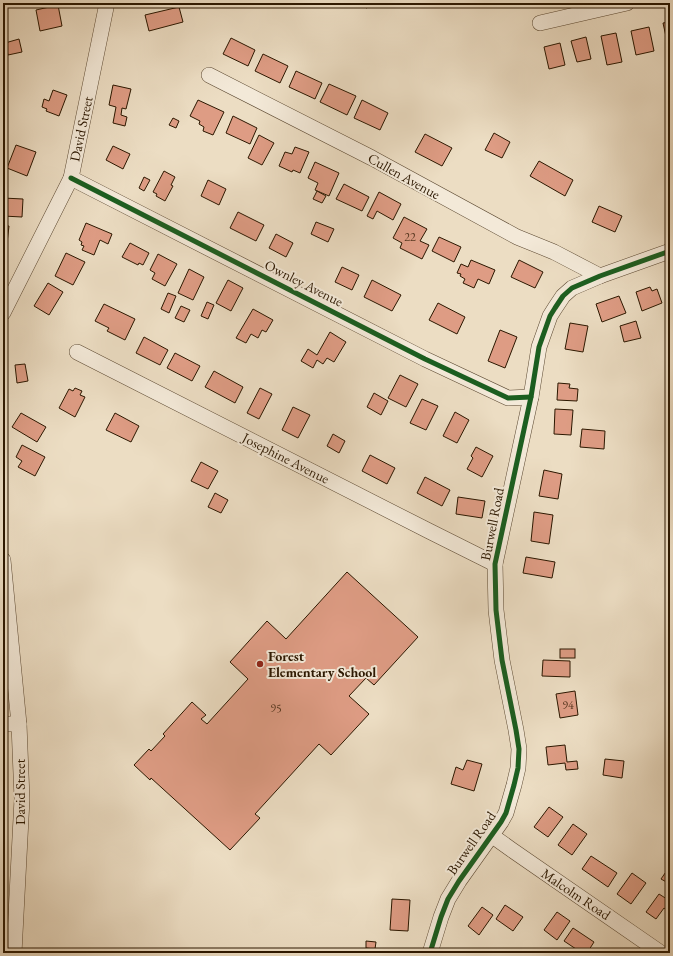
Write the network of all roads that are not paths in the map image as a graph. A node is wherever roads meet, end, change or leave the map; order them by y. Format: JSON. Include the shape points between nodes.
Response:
{"nodes":[{"id":1,"x":107,"y":3,"type":"edge"},
{"id":2,"x":626,"y":3,"type":"edge"},
{"id":3,"x":540,"y":23,"type":"dead end"},
{"id":4,"x":208,"y":75,"type":"dead end"},
{"id":5,"x":71,"y":178,"type":"junction"},
{"id":6,"x":670,"y":251,"type":"edge"},
{"id":7,"x":600,"y":276,"type":"junction"},
{"id":8,"x":3,"y":313,"type":"edge"},
{"id":9,"x":77,"y":352,"type":"dead end"},
{"id":10,"x":530,"y":397,"type":"junction"},
{"id":11,"x":3,"y":560,"type":"edge"},
{"id":12,"x":496,"y":564,"type":"junction"},
{"id":13,"x":3,"y":724,"type":"edge"},
{"id":14,"x":19,"y":724,"type":"junction"},
{"id":15,"x":491,"y":835,"type":"junction"},
{"id":16,"x":14,"y":953,"type":"edge"},
{"id":17,"x":430,"y":953,"type":"edge"},
{"id":18,"x":661,"y":953,"type":"edge"}],
"edges":[{"from":1,"to":5,"type":"street","name":"David Street"},
{"from":2,"to":3,"type":"street"},
{"from":4,"to":7,"type":"street","name":"Cullen Avenue","via":[[372,158],[517,237],[554,252]]},
{"from":5,"to":8,"type":"street","name":"David Street"},
{"from":5,"to":10,"type":"street","name":"Ownley Avenue","via":[[425,359],[508,398]]},
{"from":6,"to":7,"type":"street","name":"Burwell Road"},
{"from":7,"to":10,"type":"street","name":"Burwell Road","via":[[572,288],[554,308],[539,347]]},
{"from":9,"to":12,"type":"street","name":"Josephine Avenue"},
{"from":10,"to":12,"type":"street","name":"Burwell Road"},
{"from":11,"to":14,"type":"street","name":"David Street"},
{"from":12,"to":15,"type":"street","name":"Burwell Road","via":[[496,610],[502,660],[519,749],[518,768],[506,813]]},
{"from":13,"to":14,"type":"street"},
{"from":14,"to":16,"type":"street","name":"David Street","via":[[22,799]]},
{"from":15,"to":17,"type":"street","name":"Burwell Road","via":[[458,881],[448,900],[440,917]]},
{"from":15,"to":18,"type":"street","name":"Malcolm Road"}]}
